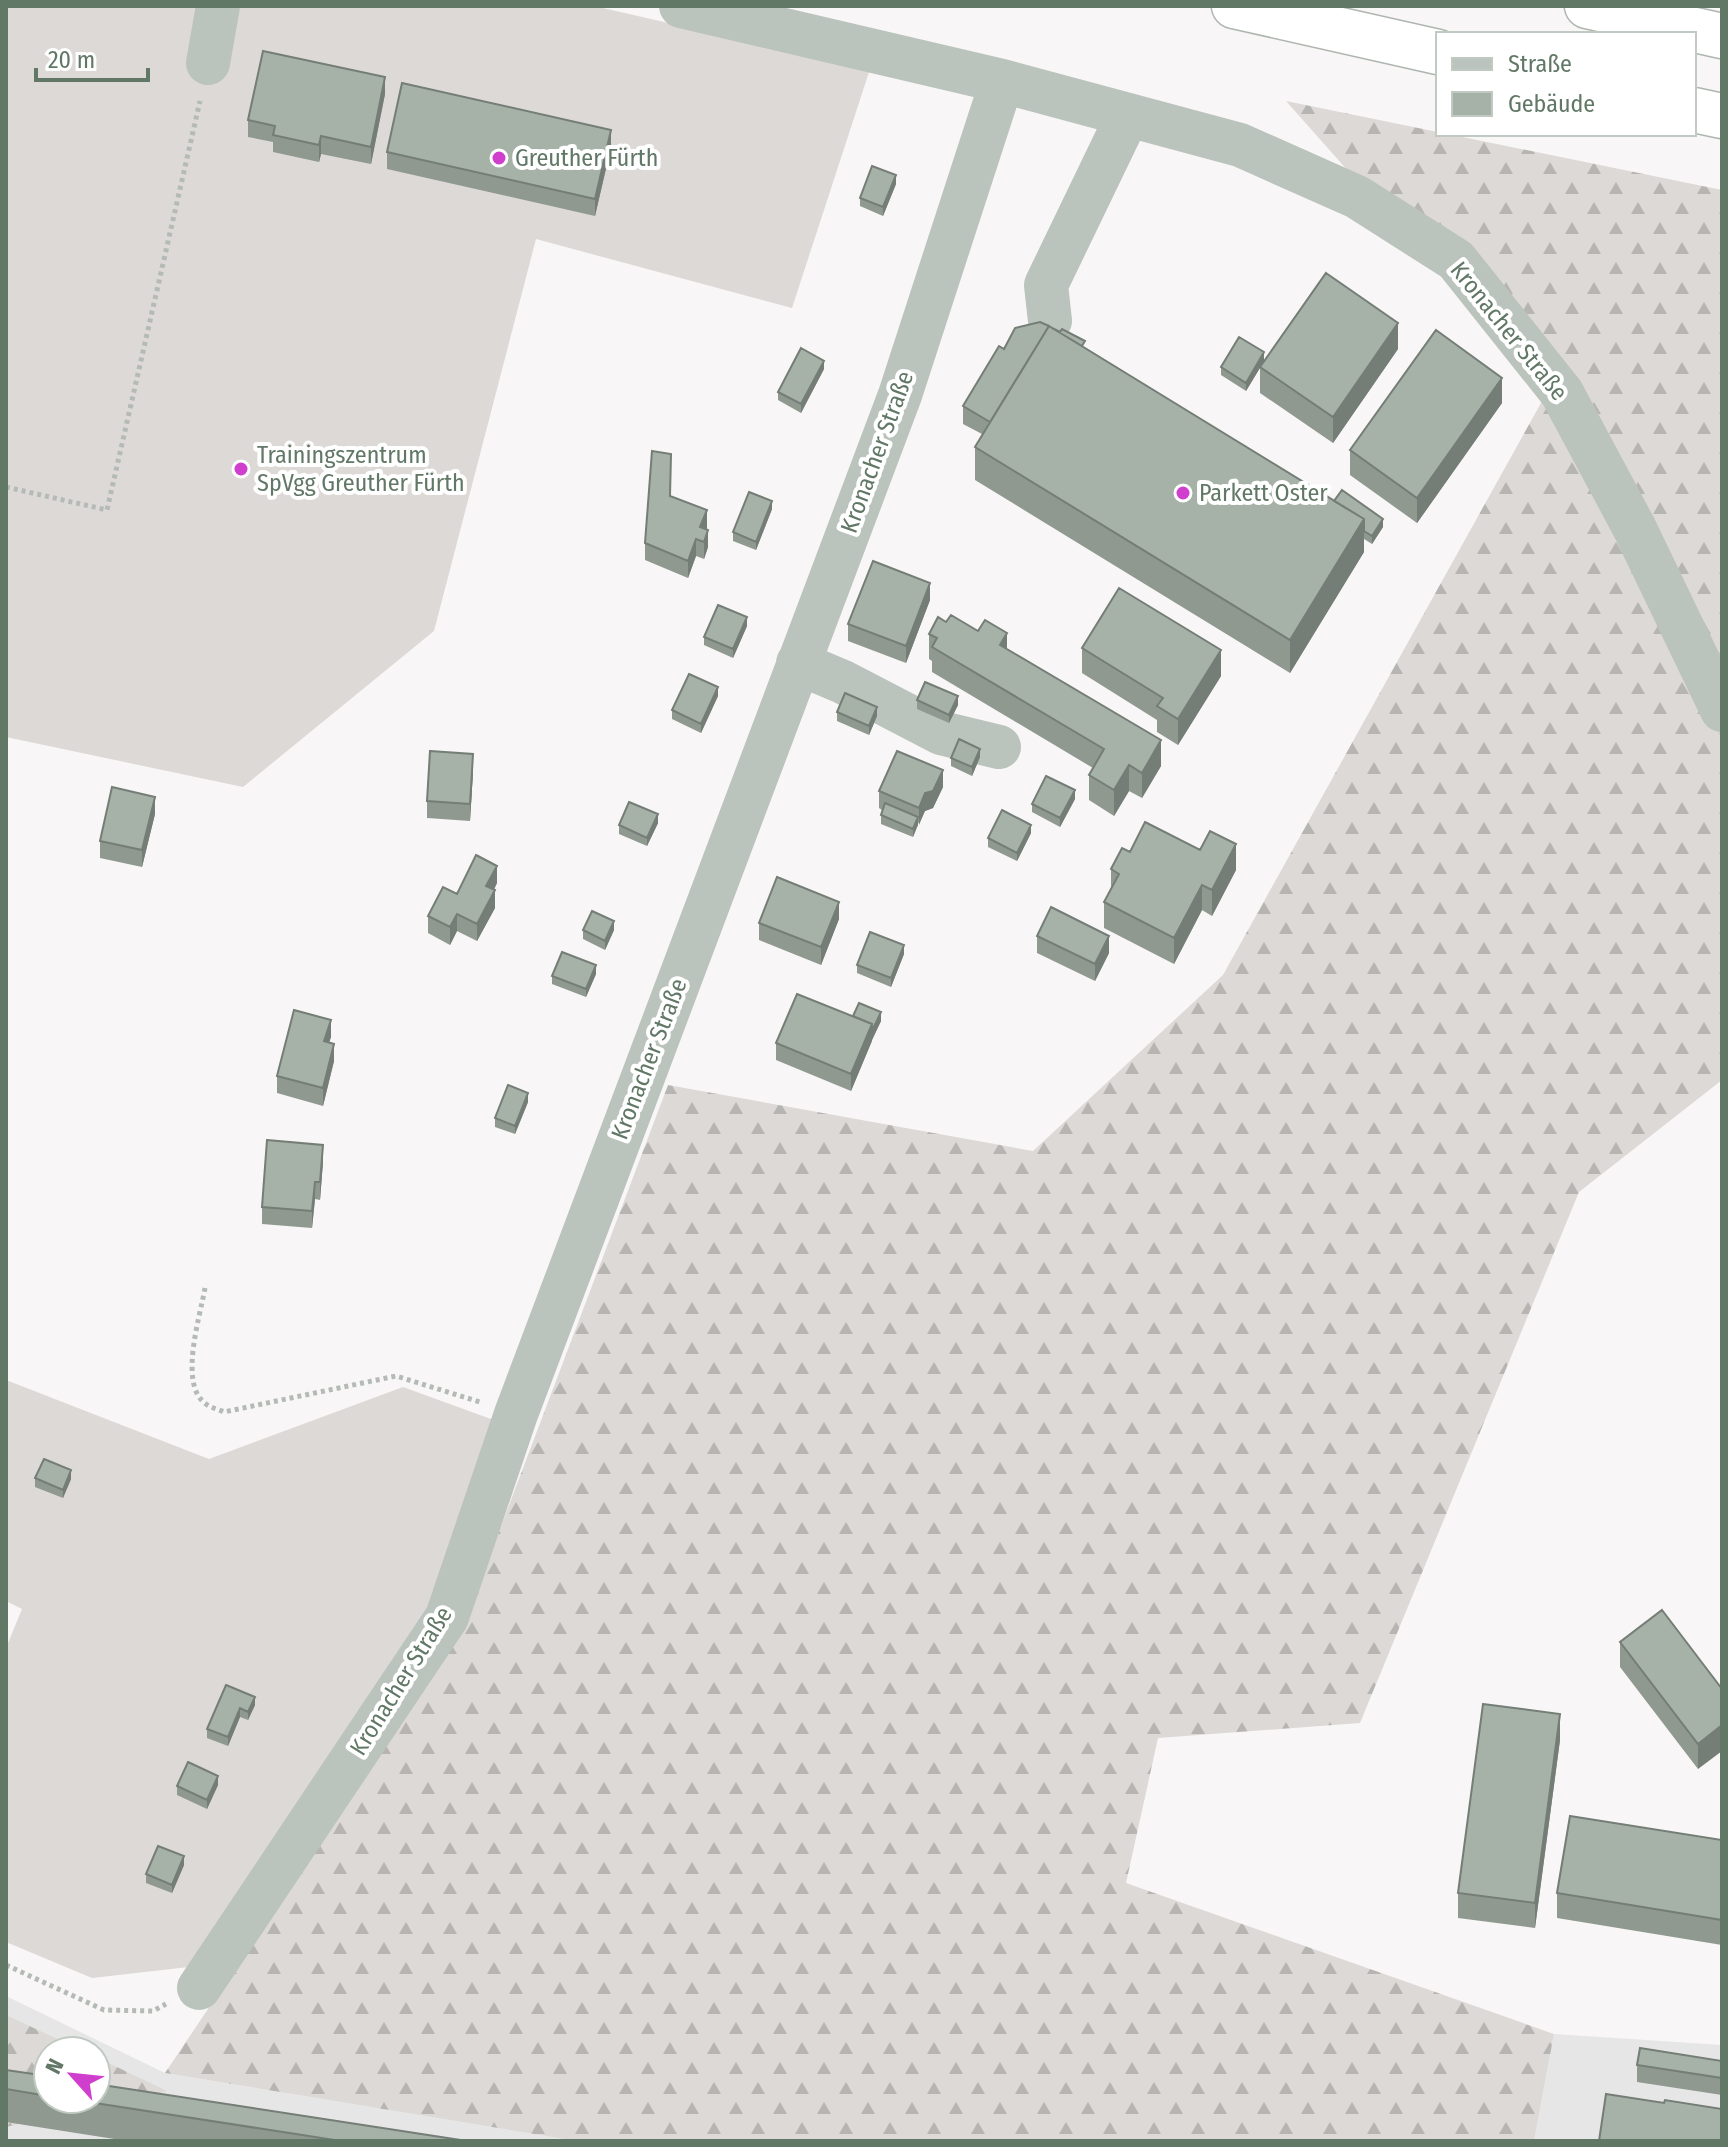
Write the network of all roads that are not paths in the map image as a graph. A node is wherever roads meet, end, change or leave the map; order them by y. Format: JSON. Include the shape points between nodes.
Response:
{"nodes":[{"id":1,"x":218,"y":6,"type":"edge"},
{"id":2,"x":681,"y":6,"type":"edge"},
{"id":3,"x":1234,"y":6,"type":"edge"},
{"id":4,"x":1587,"y":6,"type":"edge"},
{"id":5,"x":1722,"y":36,"type":"edge"},
{"id":6,"x":1436,"y":52,"type":"edge"},
{"id":7,"x":208,"y":63,"type":"road end"},
{"id":8,"x":1002,"y":81,"type":"junction"},
{"id":9,"x":1696,"y":110,"type":"edge"},
{"id":10,"x":1128,"y":115,"type":"junction"},
{"id":11,"x":1722,"y":116,"type":"edge"},
{"id":12,"x":1050,"y":321,"type":"dead end"},
{"id":13,"x":798,"y":663,"type":"junction"},
{"id":14,"x":1722,"y":710,"type":"edge"},
{"id":15,"x":999,"y":747,"type":"dead end"},
{"id":16,"x":199,"y":1988,"type":"road end"}],
"edges":[{"from":1,"to":7,"type":"street"},
{"from":2,"to":8,"type":"street","name":"Kronacher Straße"},
{"from":3,"to":6,"type":"highway"},
{"from":4,"to":5,"type":"highway"},
{"from":8,"to":10,"type":"street","name":"Kronacher Straße"},
{"from":8,"to":13,"type":"street","name":"Kronacher Straße","via":[[900,395]]},
{"from":9,"to":11,"type":"highway"},
{"from":10,"to":12,"type":"street","via":[[1046,285]]},
{"from":10,"to":14,"type":"street","name":"Kronacher Straße","via":[[1240,145],[1357,197],[1456,260],[1562,393]]},
{"from":13,"to":15,"type":"street","via":[[941,733]]},
{"from":13,"to":16,"type":"street","name":"Kronacher Straße","via":[[516,1414],[447,1617]]}]}
